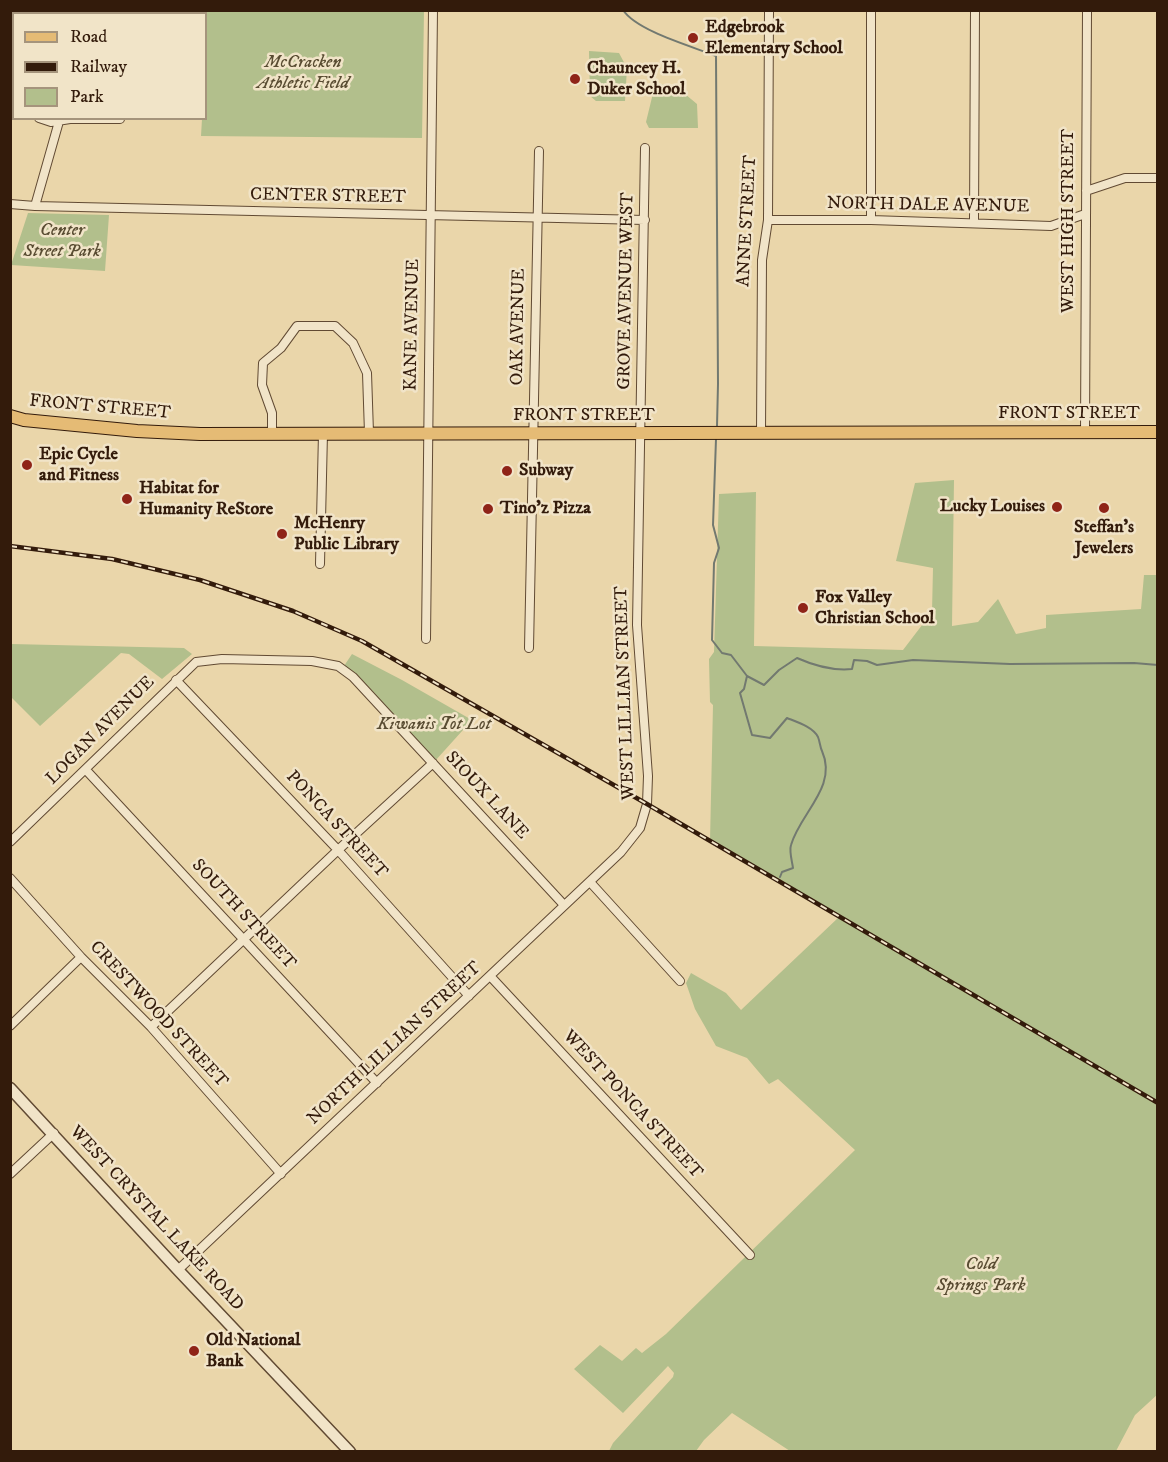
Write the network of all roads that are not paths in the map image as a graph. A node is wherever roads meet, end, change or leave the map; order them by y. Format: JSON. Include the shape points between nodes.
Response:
{"nodes":[{"id":1,"x":433,"y":10,"type":"edge"},
{"id":2,"x":769,"y":10,"type":"edge"},
{"id":3,"x":871,"y":10,"type":"edge"},
{"id":4,"x":975,"y":10,"type":"edge"},
{"id":5,"x":1087,"y":10,"type":"edge"},
{"id":6,"x":60,"y":120,"type":"edge"},
{"id":7,"x":645,"y":148,"type":"dead end"},
{"id":8,"x":539,"y":151,"type":"dead end"},
{"id":9,"x":1158,"y":178,"type":"edge"},
{"id":10,"x":1086,"y":192,"type":"junction"},
{"id":11,"x":10,"y":204,"type":"edge"},
{"id":12,"x":35,"y":206,"type":"junction"},
{"id":13,"x":1085,"y":214,"type":"junction"},
{"id":14,"x":430,"y":216,"type":"junction"},
{"id":15,"x":538,"y":218,"type":"junction"},
{"id":16,"x":645,"y":220,"type":"junction"},
{"id":17,"x":768,"y":220,"type":"junction"},
{"id":18,"x":871,"y":220,"type":"junction"},
{"id":19,"x":974,"y":222,"type":"junction"},
{"id":20,"x":10,"y":416,"type":"edge"},
{"id":21,"x":1085,"y":432,"type":"junction"},
{"id":22,"x":1158,"y":432,"type":"edge"},
{"id":23,"x":272,"y":433,"type":"junction"},
{"id":24,"x":322,"y":433,"type":"junction"},
{"id":25,"x":369,"y":433,"type":"junction"},
{"id":26,"x":428,"y":433,"type":"junction"},
{"id":27,"x":761,"y":433,"type":"junction"},
{"id":28,"x":533,"y":434,"type":"junction"},
{"id":29,"x":642,"y":434,"type":"junction"},
{"id":30,"x":320,"y":564,"type":"dead end"},
{"id":31,"x":426,"y":639,"type":"dead end"},
{"id":32,"x":529,"y":648,"type":"dead end"},
{"id":33,"x":222,"y":659,"type":"joint"},
{"id":34,"x":176,"y":680,"type":"junction"},
{"id":35,"x":433,"y":763,"type":"junction"},
{"id":36,"x":86,"y":770,"type":"junction"},
{"id":37,"x":632,"y":839,"type":"joint"},
{"id":38,"x":10,"y":842,"type":"edge"},
{"id":39,"x":338,"y":850,"type":"junction"},
{"id":40,"x":10,"y":878,"type":"edge"},
{"id":41,"x":590,"y":882,"type":"junction"},
{"id":42,"x":564,"y":905,"type":"junction"},
{"id":43,"x":243,"y":940,"type":"junction"},
{"id":44,"x":81,"y":957,"type":"junction"},
{"id":45,"x":491,"y":977,"type":"junction"},
{"id":46,"x":680,"y":981,"type":"dead end"},
{"id":47,"x":469,"y":996,"type":"junction"},
{"id":48,"x":10,"y":1026,"type":"edge"},
{"id":49,"x":151,"y":1028,"type":"junction"},
{"id":50,"x":377,"y":1083,"type":"junction"},
{"id":51,"x":10,"y":1088,"type":"edge"},
{"id":52,"x":54,"y":1133,"type":"junction"},
{"id":53,"x":10,"y":1174,"type":"edge"},
{"id":54,"x":281,"y":1174,"type":"junction"},
{"id":55,"x":750,"y":1255,"type":"dead end"},
{"id":56,"x":178,"y":1270,"type":"junction"},
{"id":57,"x":350,"y":1452,"type":"edge"}],
"edges":[{"from":1,"to":14,"type":"street","name":"KANE AVENUE"},
{"from":2,"to":17,"type":"street","name":"ANNE STREET"},
{"from":3,"to":18,"type":"street"},
{"from":4,"to":19,"type":"street"},
{"from":5,"to":10,"type":"street","name":"WEST HIGH STREET"},
{"from":6,"to":12,"type":"street"},
{"from":7,"to":16,"type":"street","name":"GROVE AVENUE WEST"},
{"from":8,"to":15,"type":"street","name":"OAK AVENUE"},
{"from":9,"to":10,"type":"street","via":[[1125,178]]},
{"from":10,"to":13,"type":"street","name":"WEST HIGH STREET"},
{"from":11,"to":12,"type":"street","name":"CENTER STREET"},
{"from":12,"to":14,"type":"street","name":"CENTER STREET"},
{"from":13,"to":19,"type":"street","name":"NORTH DALE AVENUE","via":[[1051,226]]},
{"from":13,"to":21,"type":"street","name":"WEST HIGH STREET"},
{"from":14,"to":15,"type":"street","name":"CENTER STREET"},
{"from":14,"to":26,"type":"street","name":"KANE AVENUE"},
{"from":15,"to":16,"type":"street","name":"CENTER STREET"},
{"from":15,"to":28,"type":"street","name":"OAK AVENUE"},
{"from":16,"to":29,"type":"street","name":"GROVE AVENUE WEST"},
{"from":17,"to":18,"type":"street","name":"NORTH DALE AVENUE"},
{"from":17,"to":27,"type":"street","name":"ANNE STREET","via":[[762,260]]},
{"from":18,"to":19,"type":"street","name":"NORTH DALE AVENUE"},
{"from":20,"to":23,"type":"main road","name":"FRONT STREET","via":[[137,431]]},
{"from":21,"to":22,"type":"main road","name":"FRONT STREET"},
{"from":21,"to":27,"type":"main road","name":"FRONT STREET"},
{"from":23,"to":24,"type":"main road","name":"FRONT STREET"},
{"from":23,"to":25,"type":"street","via":[[272,412],[262,385],[263,363],[281,348],[297,326],[335,326],[353,343],[367,373]]},
{"from":24,"to":25,"type":"main road","name":"FRONT STREET"},
{"from":24,"to":30,"type":"street"},
{"from":25,"to":26,"type":"main road","name":"FRONT STREET"},
{"from":26,"to":28,"type":"main road","name":"FRONT STREET"},
{"from":26,"to":31,"type":"street","name":"KANE AVENUE"},
{"from":27,"to":29,"type":"main road","name":"FRONT STREET"},
{"from":28,"to":29,"type":"main road","name":"FRONT STREET"},
{"from":28,"to":32,"type":"street","name":"OAK AVENUE"},
{"from":29,"to":37,"type":"street","name":"WEST LILLIAN STREET","via":[[638,626],[648,776],[645,817]]},
{"from":33,"to":34,"type":"street","name":"LOGAN AVENUE","via":[[196,662]]},
{"from":33,"to":35,"type":"street","name":"SIOUX LANE","via":[[312,661],[338,666],[353,677]]},
{"from":34,"to":36,"type":"street","name":"LOGAN AVENUE"},
{"from":34,"to":39,"type":"street","name":"PONCA STREET"},
{"from":35,"to":39,"type":"street"},
{"from":35,"to":42,"type":"street","name":"SIOUX LANE"},
{"from":36,"to":38,"type":"street","name":"LOGAN AVENUE"},
{"from":36,"to":43,"type":"street","name":"SOUTH STREET"},
{"from":37,"to":41,"type":"street","name":"NORTH LILLIAN STREET"},
{"from":39,"to":43,"type":"street"},
{"from":39,"to":47,"type":"street","name":"PONCA STREET"},
{"from":40,"to":44,"type":"street","name":"CRESTWOOD STREET"},
{"from":41,"to":42,"type":"street","name":"NORTH LILLIAN STREET"},
{"from":41,"to":46,"type":"street"},
{"from":42,"to":45,"type":"street","name":"NORTH LILLIAN STREET"},
{"from":43,"to":49,"type":"street"},
{"from":43,"to":50,"type":"street","name":"SOUTH STREET"},
{"from":44,"to":48,"type":"street"},
{"from":44,"to":49,"type":"street","name":"CRESTWOOD STREET"},
{"from":45,"to":47,"type":"street","name":"NORTH LILLIAN STREET"},
{"from":45,"to":55,"type":"street","name":"WEST PONCA STREET"},
{"from":47,"to":50,"type":"street","name":"NORTH LILLIAN STREET"},
{"from":49,"to":54,"type":"street","name":"CRESTWOOD STREET"},
{"from":50,"to":54,"type":"street","name":"NORTH LILLIAN STREET"},
{"from":51,"to":52,"type":"street","name":"WEST CRYSTAL LAKE ROAD"},
{"from":52,"to":53,"type":"street"},
{"from":52,"to":56,"type":"street","name":"WEST CRYSTAL LAKE ROAD"},
{"from":54,"to":56,"type":"street","name":"NORTH LILLIAN STREET"},
{"from":56,"to":57,"type":"street","name":"WEST CRYSTAL LAKE ROAD"}]}
